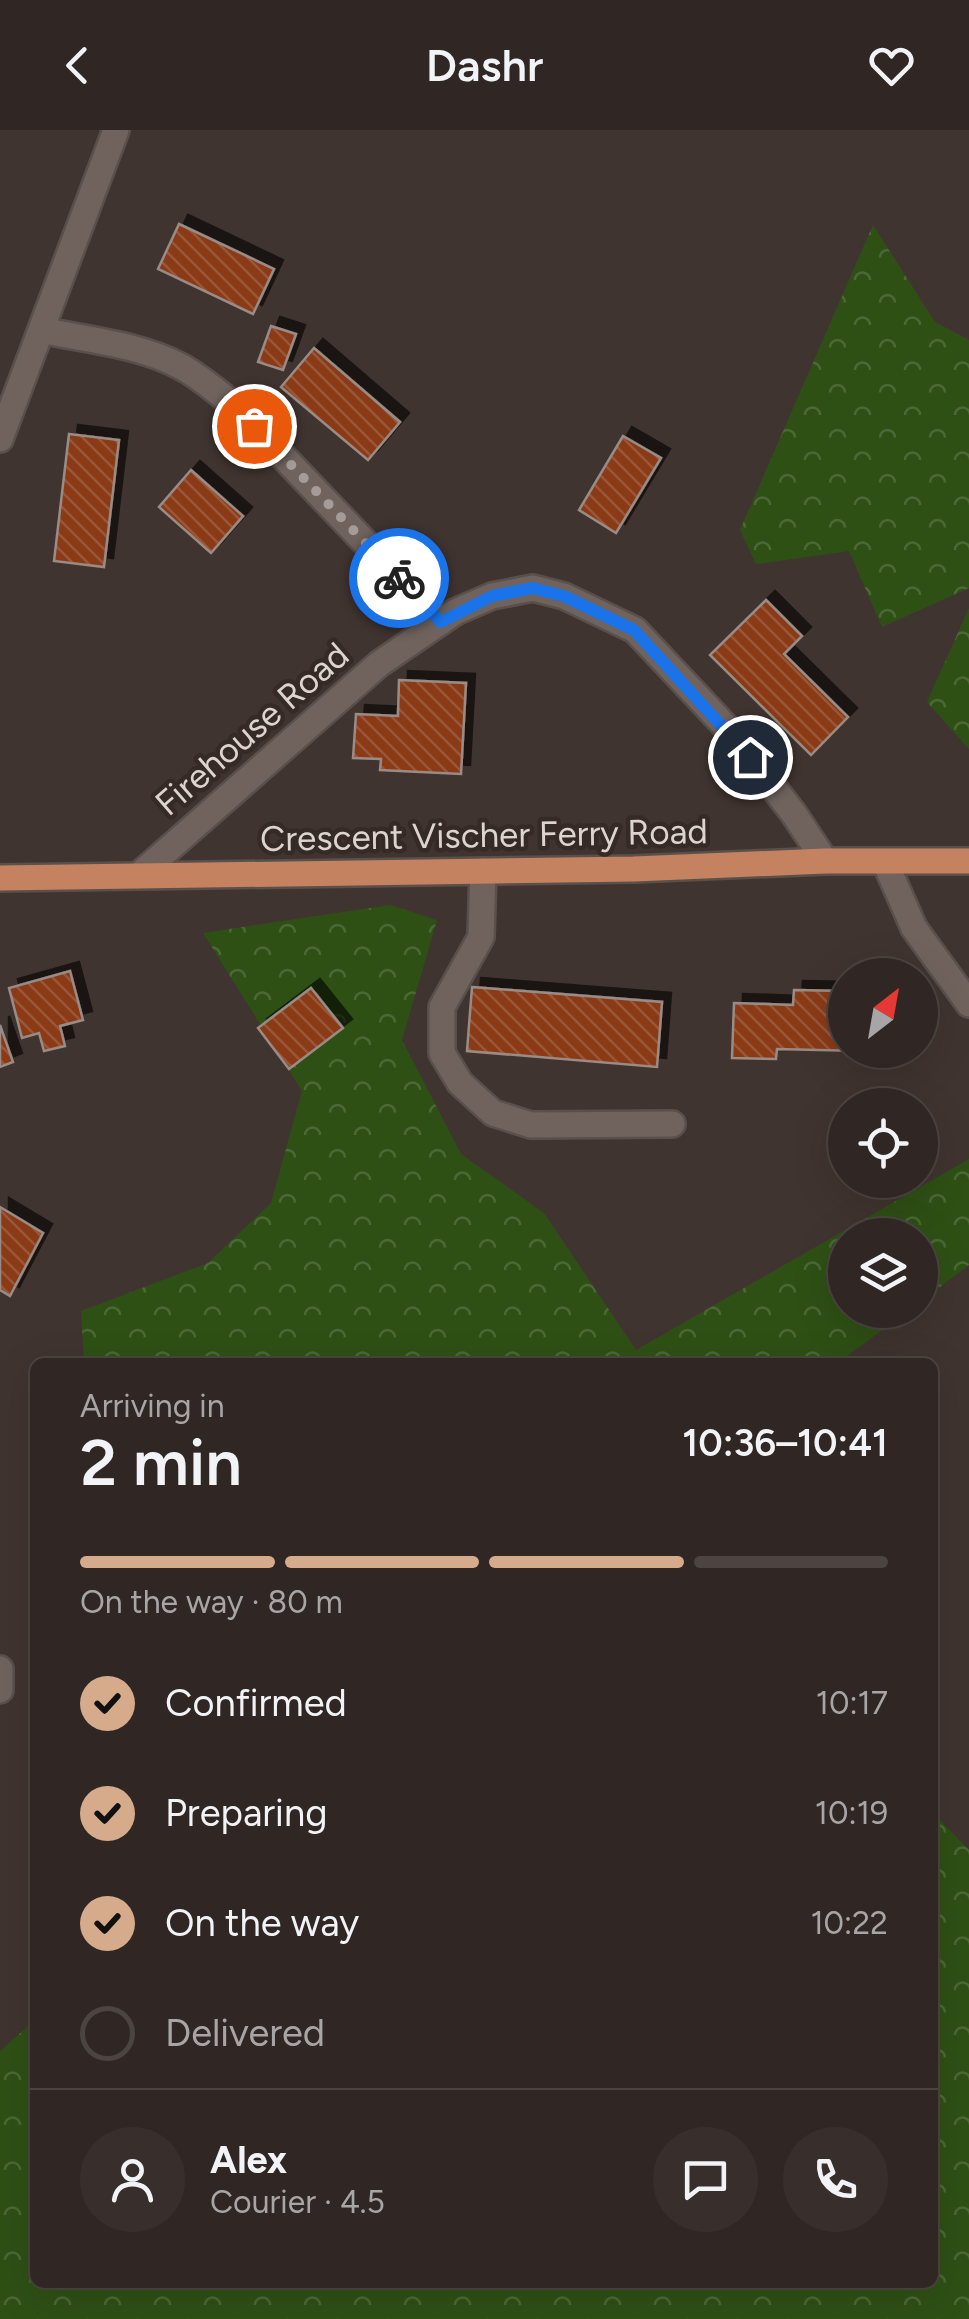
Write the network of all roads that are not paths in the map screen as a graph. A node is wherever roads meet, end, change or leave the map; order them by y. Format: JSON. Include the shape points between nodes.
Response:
{"nodes":[{"id":1,"x":116,"y":130,"type":"edge"},
{"id":2,"x":41,"y":330,"type":"junction"},
{"id":3,"x":0,"y":439,"type":"edge"},
{"id":4,"x":441,"y":622,"type":"junction"},
{"id":5,"x":825,"y":861,"type":"junction"},
{"id":6,"x":969,"y":861,"type":"edge"},
{"id":7,"x":885,"y":862,"type":"junction"},
{"id":8,"x":483,"y":871,"type":"junction"},
{"id":9,"x":138,"y":876,"type":"junction"},
{"id":10,"x":0,"y":878,"type":"edge"},
{"id":11,"x":969,"y":1004,"type":"edge"},
{"id":12,"x":672,"y":1124,"type":"dead end"},
{"id":13,"x":0,"y":1669,"type":"edge"},
{"id":14,"x":0,"y":1690,"type":"edge"}],
"edges":[{"from":1,"to":2,"type":"street"},
{"from":2,"to":3,"type":"street"},
{"from":2,"to":4,"type":"street","via":[[140,350],[198,377],[233,404]]},
{"from":4,"to":5,"type":"street","name":"Firehouse Road","via":[[492,596],[533,588],[634,630],[727,728]]},
{"from":4,"to":9,"type":"street","name":"Firehouse Road","via":[[379,664]]},
{"from":5,"to":7,"type":"main road","name":"Crescent Vischer Ferry Road"},
{"from":5,"to":8,"type":"main road","name":"Crescent Vischer Ferry Road"},
{"from":6,"to":7,"type":"main road","name":"Crescent Vischer Ferry Road"},
{"from":7,"to":11,"type":"street","via":[[914,928]]},
{"from":8,"to":9,"type":"main road","name":"Crescent Vischer Ferry Road"},
{"from":8,"to":12,"type":"street","via":[[481,936],[442,1007],[442,1052],[460,1083],[493,1113],[531,1126]]},
{"from":9,"to":10,"type":"main road","name":"Crescent Vischer Ferry Road"},
{"from":13,"to":14,"type":"street"}]}
